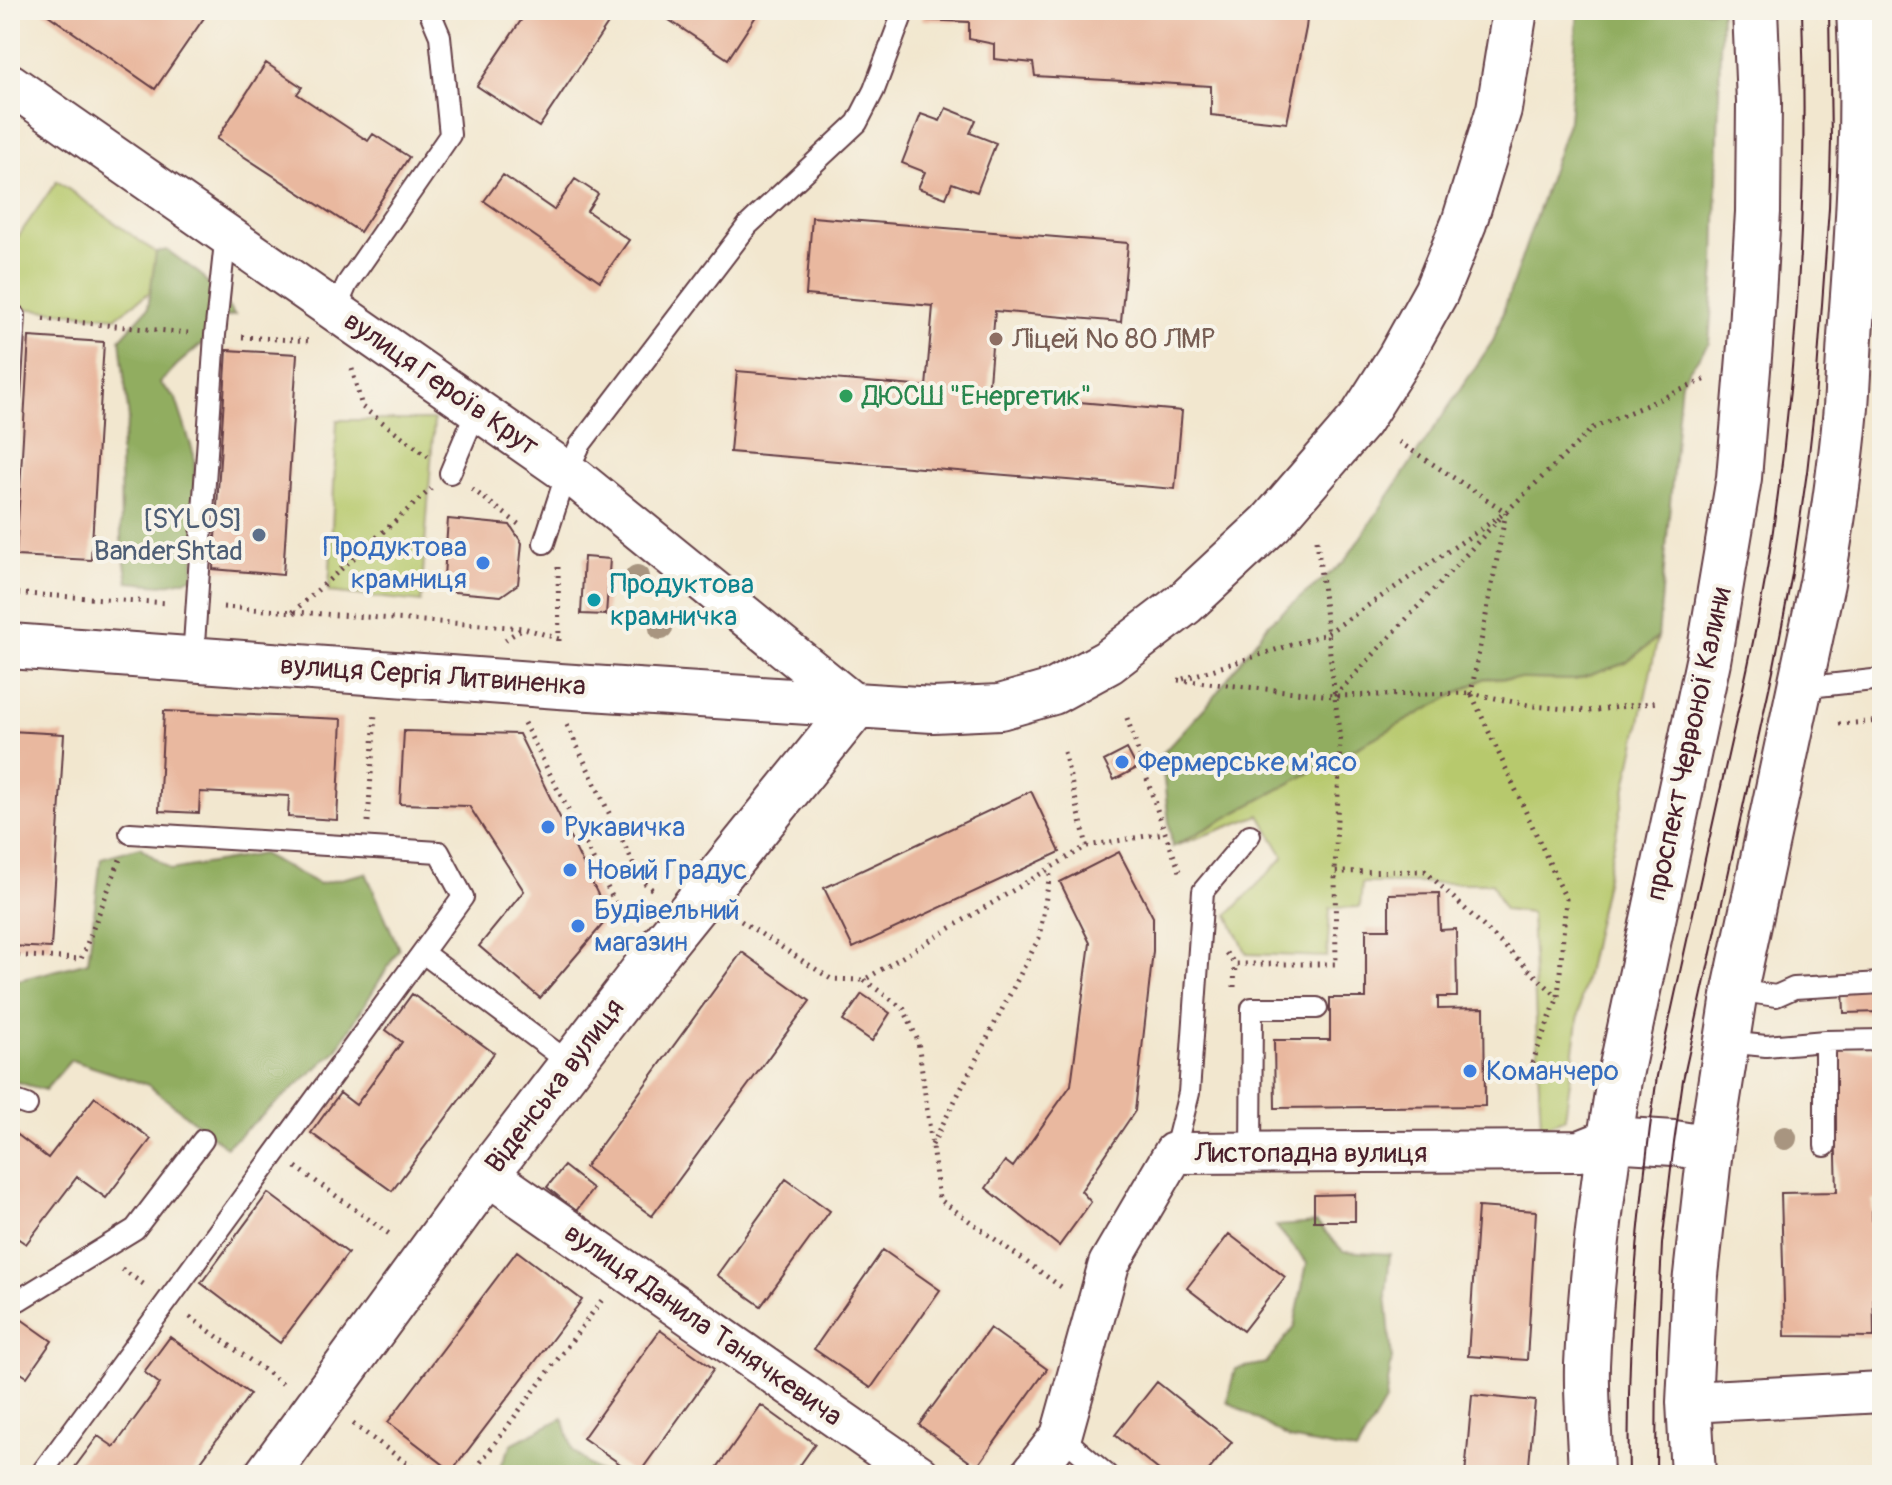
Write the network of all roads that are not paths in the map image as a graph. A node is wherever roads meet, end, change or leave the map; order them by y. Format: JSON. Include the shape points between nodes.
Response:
{"nodes":[{"id":1,"x":429,"y":10,"type":"edge"},
{"id":2,"x":904,"y":10,"type":"edge"},
{"id":3,"x":1515,"y":10,"type":"edge"},
{"id":4,"x":1755,"y":10,"type":"edge"},
{"id":5,"x":1859,"y":10,"type":"edge"},
{"id":6,"x":10,"y":84,"type":"edge"},
{"id":7,"x":1872,"y":130,"type":"edge"},
{"id":8,"x":226,"y":233,"type":"junction"},
{"id":9,"x":15,"y":316,"type":"road end"},
{"id":10,"x":325,"y":325,"type":"junction"},
{"id":11,"x":10,"y":396,"type":"edge"},
{"id":12,"x":477,"y":409,"type":"junction"},
{"id":13,"x":567,"y":472,"type":"junction"},
{"id":14,"x":450,"y":473,"type":"road end"},
{"id":15,"x":544,"y":543,"type":"road end"},
{"id":16,"x":10,"y":646,"type":"edge"},
{"id":17,"x":193,"y":659,"type":"junction"},
{"id":18,"x":1882,"y":679,"type":"edge"},
{"id":19,"x":1800,"y":688,"type":"junction"},
{"id":20,"x":856,"y":706,"type":"junction"},
{"id":21,"x":130,"y":833,"type":"road end"},
{"id":22,"x":1250,"y":835,"type":"dead end"},
{"id":23,"x":423,"y":953,"type":"junction"},
{"id":24,"x":1882,"y":983,"type":"edge"},
{"id":25,"x":1735,"y":990,"type":"junction"},
{"id":26,"x":1317,"y":1008,"type":"dead end"},
{"id":27,"x":1882,"y":1040,"type":"edge"},
{"id":28,"x":1825,"y":1041,"type":"junction"},
{"id":29,"x":1726,"y":1042,"type":"junction"},
{"id":30,"x":571,"y":1064,"type":"junction"},
{"id":31,"x":1610,"y":1139,"type":"junction"},
{"id":32,"x":203,"y":1140,"type":"dead end"},
{"id":33,"x":1825,"y":1146,"type":"dead end"},
{"id":34,"x":1710,"y":1149,"type":"junction"},
{"id":35,"x":1174,"y":1153,"type":"junction"},
{"id":36,"x":1251,"y":1154,"type":"junction"},
{"id":37,"x":487,"y":1174,"type":"junction"},
{"id":38,"x":10,"y":1293,"type":"edge"},
{"id":39,"x":1882,"y":1392,"type":"edge"},
{"id":40,"x":1689,"y":1402,"type":"junction"},
{"id":41,"x":1061,"y":1436,"type":"junction"},
{"id":42,"x":40,"y":1475,"type":"edge"},
{"id":43,"x":267,"y":1475,"type":"edge"},
{"id":44,"x":919,"y":1475,"type":"edge"},
{"id":45,"x":1031,"y":1475,"type":"edge"},
{"id":46,"x":1107,"y":1475,"type":"edge"},
{"id":47,"x":1591,"y":1475,"type":"edge"},
{"id":48,"x":1693,"y":1475,"type":"edge"}],
"edges":[{"from":1,"to":10,"type":"lane","via":[[440,36],[450,135],[347,284]]},
{"from":2,"to":13,"type":"lane","via":[[857,123],[748,225],[580,445]]},
{"from":3,"to":20,"type":"main road","name":"вулиця Сергія Литвиненка","via":[[1499,109],[1464,223],[1436,292],[1360,420],[1271,523],[1185,603],[1108,662],[1053,692],[1000,707]]},
{"from":4,"to":31,"type":"main road","name":"проспект Червоної Калини","via":[[1758,212],[1739,478],[1708,661]]},
{"from":5,"to":7,"type":"main road"},
{"from":6,"to":8,"type":"street","name":"вулиця Героїв Крут"},
{"from":7,"to":19,"type":"main road","via":[[1831,530]]},
{"from":8,"to":10,"type":"street","name":"вулиця Героїв Крут"},
{"from":8,"to":17,"type":"lane"},
{"from":9,"to":11,"type":"lane"},
{"from":10,"to":12,"type":"street","name":"вулиця Героїв Крут"},
{"from":12,"to":13,"type":"street","name":"вулиця Героїв Крут"},
{"from":12,"to":14,"type":"lane"},
{"from":13,"to":15,"type":"lane"},
{"from":13,"to":20,"type":"street","name":"вулиця Героїв Крут"},
{"from":16,"to":17,"type":"main road","name":"вулиця Сергія Литвиненка"},
{"from":17,"to":20,"type":"main road","name":"вулиця Сергія Литвиненка"},
{"from":18,"to":19,"type":"lane"},
{"from":19,"to":25,"type":"main road"},
{"from":20,"to":30,"type":"main road","name":"Віденська вулиця"},
{"from":21,"to":23,"type":"lane","via":[[439,852],[463,897]]},
{"from":22,"to":35,"type":"lane","via":[[1203,891],[1189,1093]]},
{"from":23,"to":30,"type":"lane"},
{"from":23,"to":42,"type":"lane"},
{"from":24,"to":25,"type":"lane","via":[[1794,988],[1776,996]]},
{"from":25,"to":29,"type":"main road"},
{"from":26,"to":36,"type":"lane","via":[[1252,1008]]},
{"from":27,"to":28,"type":"lane"},
{"from":28,"to":29,"type":"lane","via":[[1766,1046]]},
{"from":28,"to":33,"type":"lane"},
{"from":29,"to":34,"type":"main road"},
{"from":30,"to":37,"type":"main road","name":"Віденська вулиця"},
{"from":31,"to":34,"type":"main road"},
{"from":31,"to":36,"type":"street","name":"Листопадна вулиця","via":[[1580,1151]]},
{"from":31,"to":47,"type":"main road","name":"проспект Червоної Калини","via":[[1587,1367]]},
{"from":32,"to":38,"type":"lane","via":[[135,1229],[19,1300]]},
{"from":34,"to":40,"type":"main road"},
{"from":35,"to":36,"type":"street","name":"Листопадна вулиця"},
{"from":35,"to":41,"type":"street","name":"Листопадна вулиця","via":[[1109,1264]]},
{"from":37,"to":43,"type":"main road","name":"Віденська вулиця"},
{"from":37,"to":44,"type":"street","name":"вулиця Данила Танячкевича"},
{"from":39,"to":40,"type":"street"},
{"from":40,"to":48,"type":"main road"},
{"from":41,"to":45,"type":"street","name":"Листопадна вулиця"},
{"from":41,"to":46,"type":"lane"}]}
